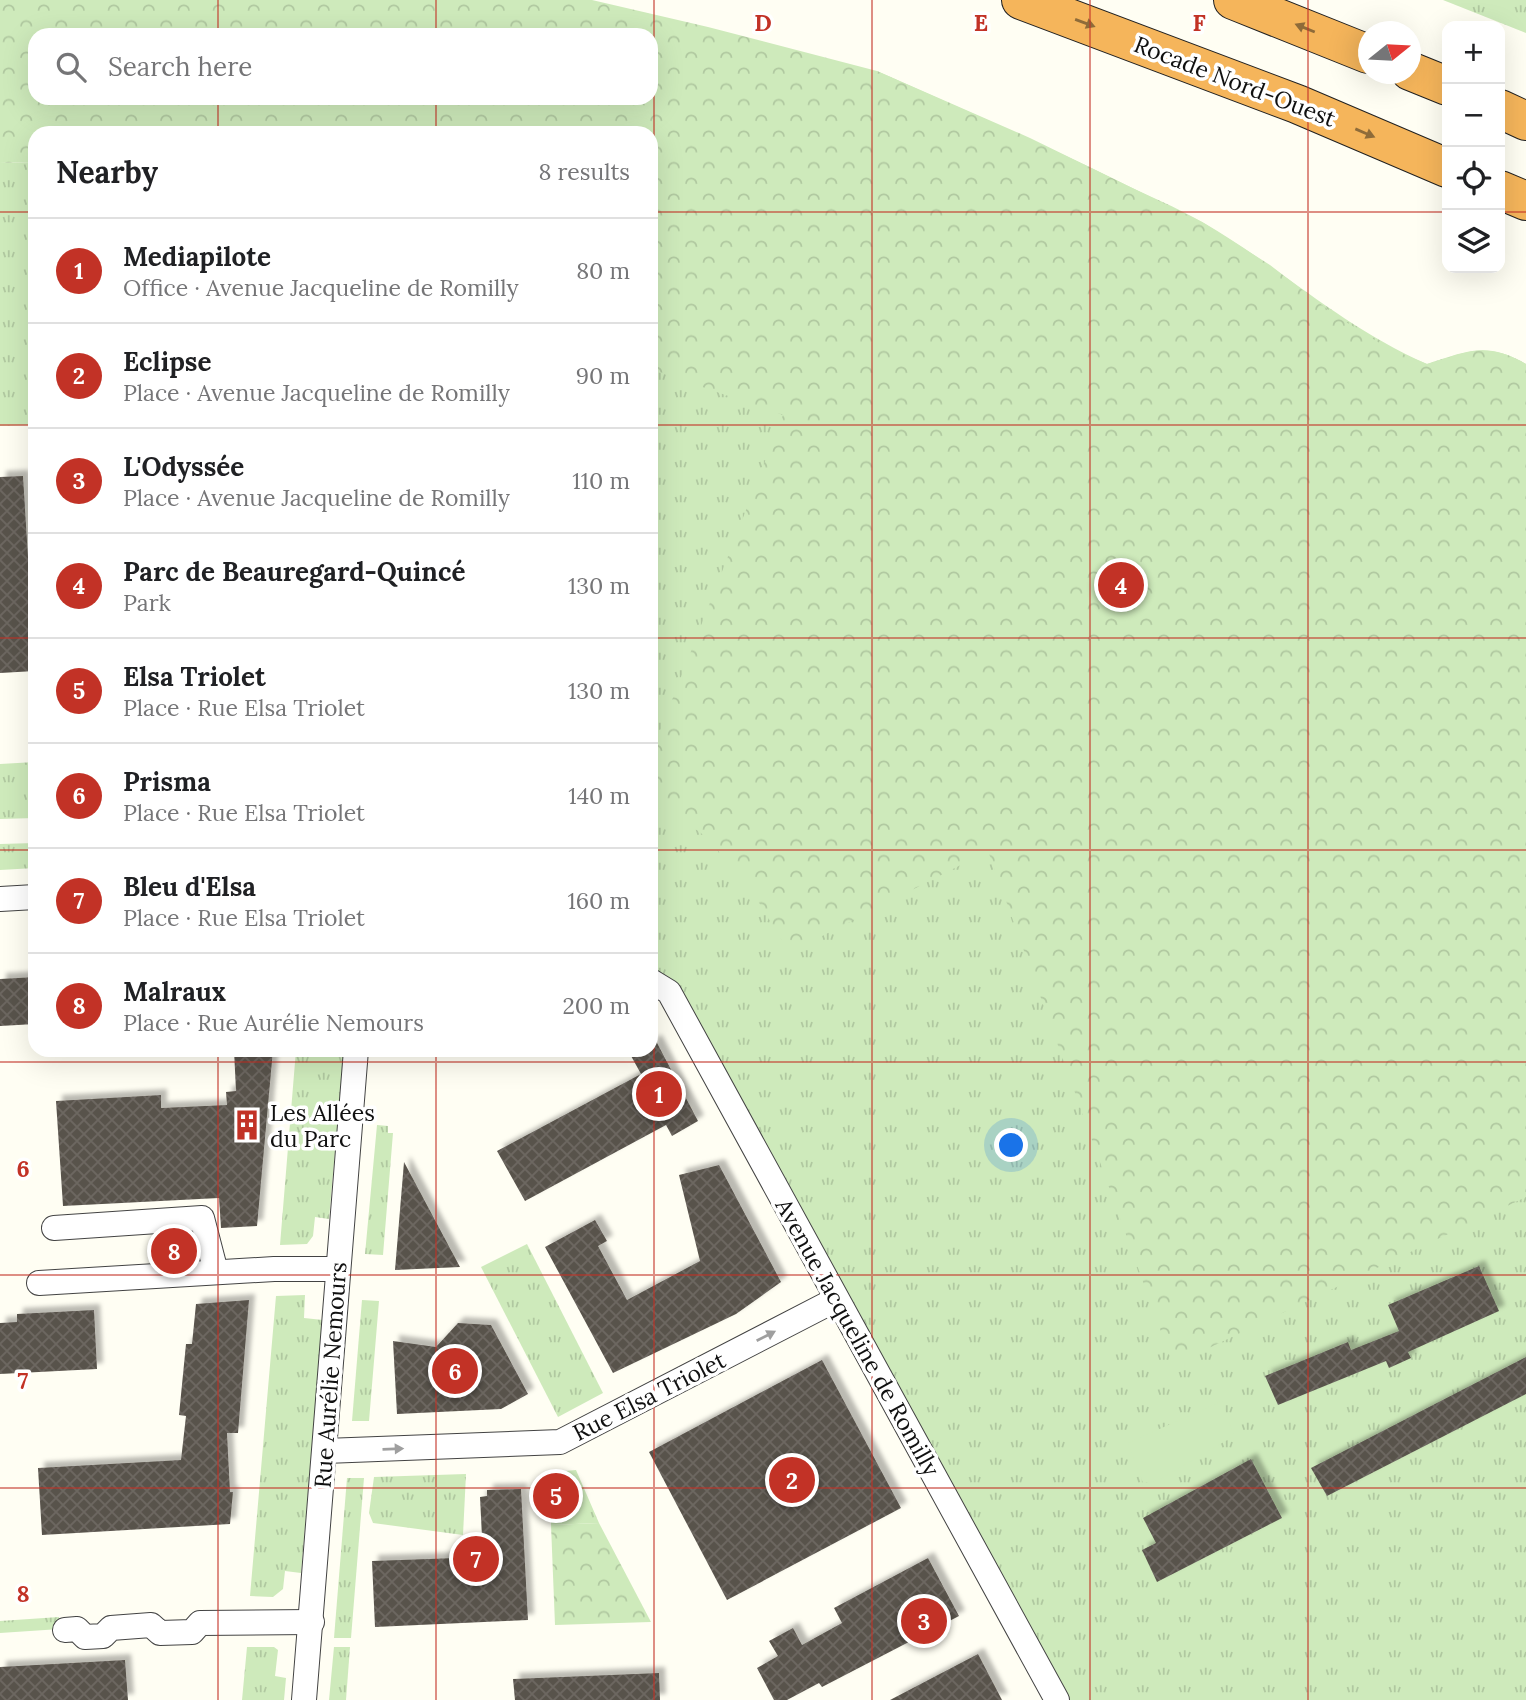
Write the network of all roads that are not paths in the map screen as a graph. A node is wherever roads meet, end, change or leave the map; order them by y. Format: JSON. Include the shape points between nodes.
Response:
{"nodes":[{"id":1,"x":1021,"y":0,"type":"edge"},
{"id":2,"x":1233,"y":0,"type":"edge"},
{"id":3,"x":1358,"y":50,"type":"edge"},
{"id":4,"x":1421,"y":75,"type":"edge"},
{"id":5,"x":1442,"y":84,"type":"edge"},
{"id":6,"x":1505,"y":111,"type":"edge"},
{"id":7,"x":1526,"y":121,"type":"edge"},
{"id":8,"x":1442,"y":166,"type":"edge"},
{"id":9,"x":1505,"y":192,"type":"edge"},
{"id":10,"x":1526,"y":201,"type":"edge"},
{"id":11,"x":28,"y":897,"type":"edge"},
{"id":12,"x":0,"y":899,"type":"edge"},
{"id":13,"x":658,"y":986,"type":"edge"},
{"id":14,"x":355,"y":1057,"type":"edge"},
{"id":15,"x":54,"y":1228,"type":"dead end"},
{"id":16,"x":338,"y":1269,"type":"junction"},
{"id":17,"x":216,"y":1272,"type":"junction"},
{"id":18,"x":39,"y":1283,"type":"dead end"},
{"id":19,"x":835,"y":1300,"type":"junction"},
{"id":20,"x":325,"y":1451,"type":"junction"},
{"id":21,"x":312,"y":1622,"type":"junction"},
{"id":22,"x":65,"y":1630,"type":"dead end"},
{"id":23,"x":304,"y":1700,"type":"edge"},
{"id":24,"x":1057,"y":1700,"type":"edge"}],
"edges":[{"from":1,"to":8,"type":"highway","name":"Rocade Nord-Ouest","one_way":true,"via":[[1297,104]]},
{"from":3,"to":2,"type":"highway","one_way":true},
{"from":4,"to":5,"type":"highway"},
{"from":6,"to":7,"type":"highway"},
{"from":9,"to":10,"type":"highway"},
{"from":11,"to":12,"type":"street"},
{"from":13,"to":19,"type":"street","name":"Avenue Jacqueline de Romilly","via":[[668,992]]},
{"from":14,"to":16,"type":"street","name":"Rue Aurélie Nemours"},
{"from":15,"to":17,"type":"street","via":[[202,1218]]},
{"from":16,"to":17,"type":"street"},
{"from":16,"to":20,"type":"street","name":"Rue Aurélie Nemours"},
{"from":17,"to":18,"type":"street"},
{"from":20,"to":19,"type":"street","name":"Rue Elsa Triolet","one_way":true,"via":[[560,1442]]},
{"from":19,"to":24,"type":"street","name":"Avenue Jacqueline de Romilly"},
{"from":20,"to":21,"type":"street","name":"Rue Aurélie Nemours"},
{"from":21,"to":22,"type":"street","via":[[200,1623],[192,1632],[159,1633],[150,1625],[110,1628],[103,1636],[85,1637],[78,1629]]},
{"from":21,"to":23,"type":"street","name":"Rue Aurélie Nemours"}]}
